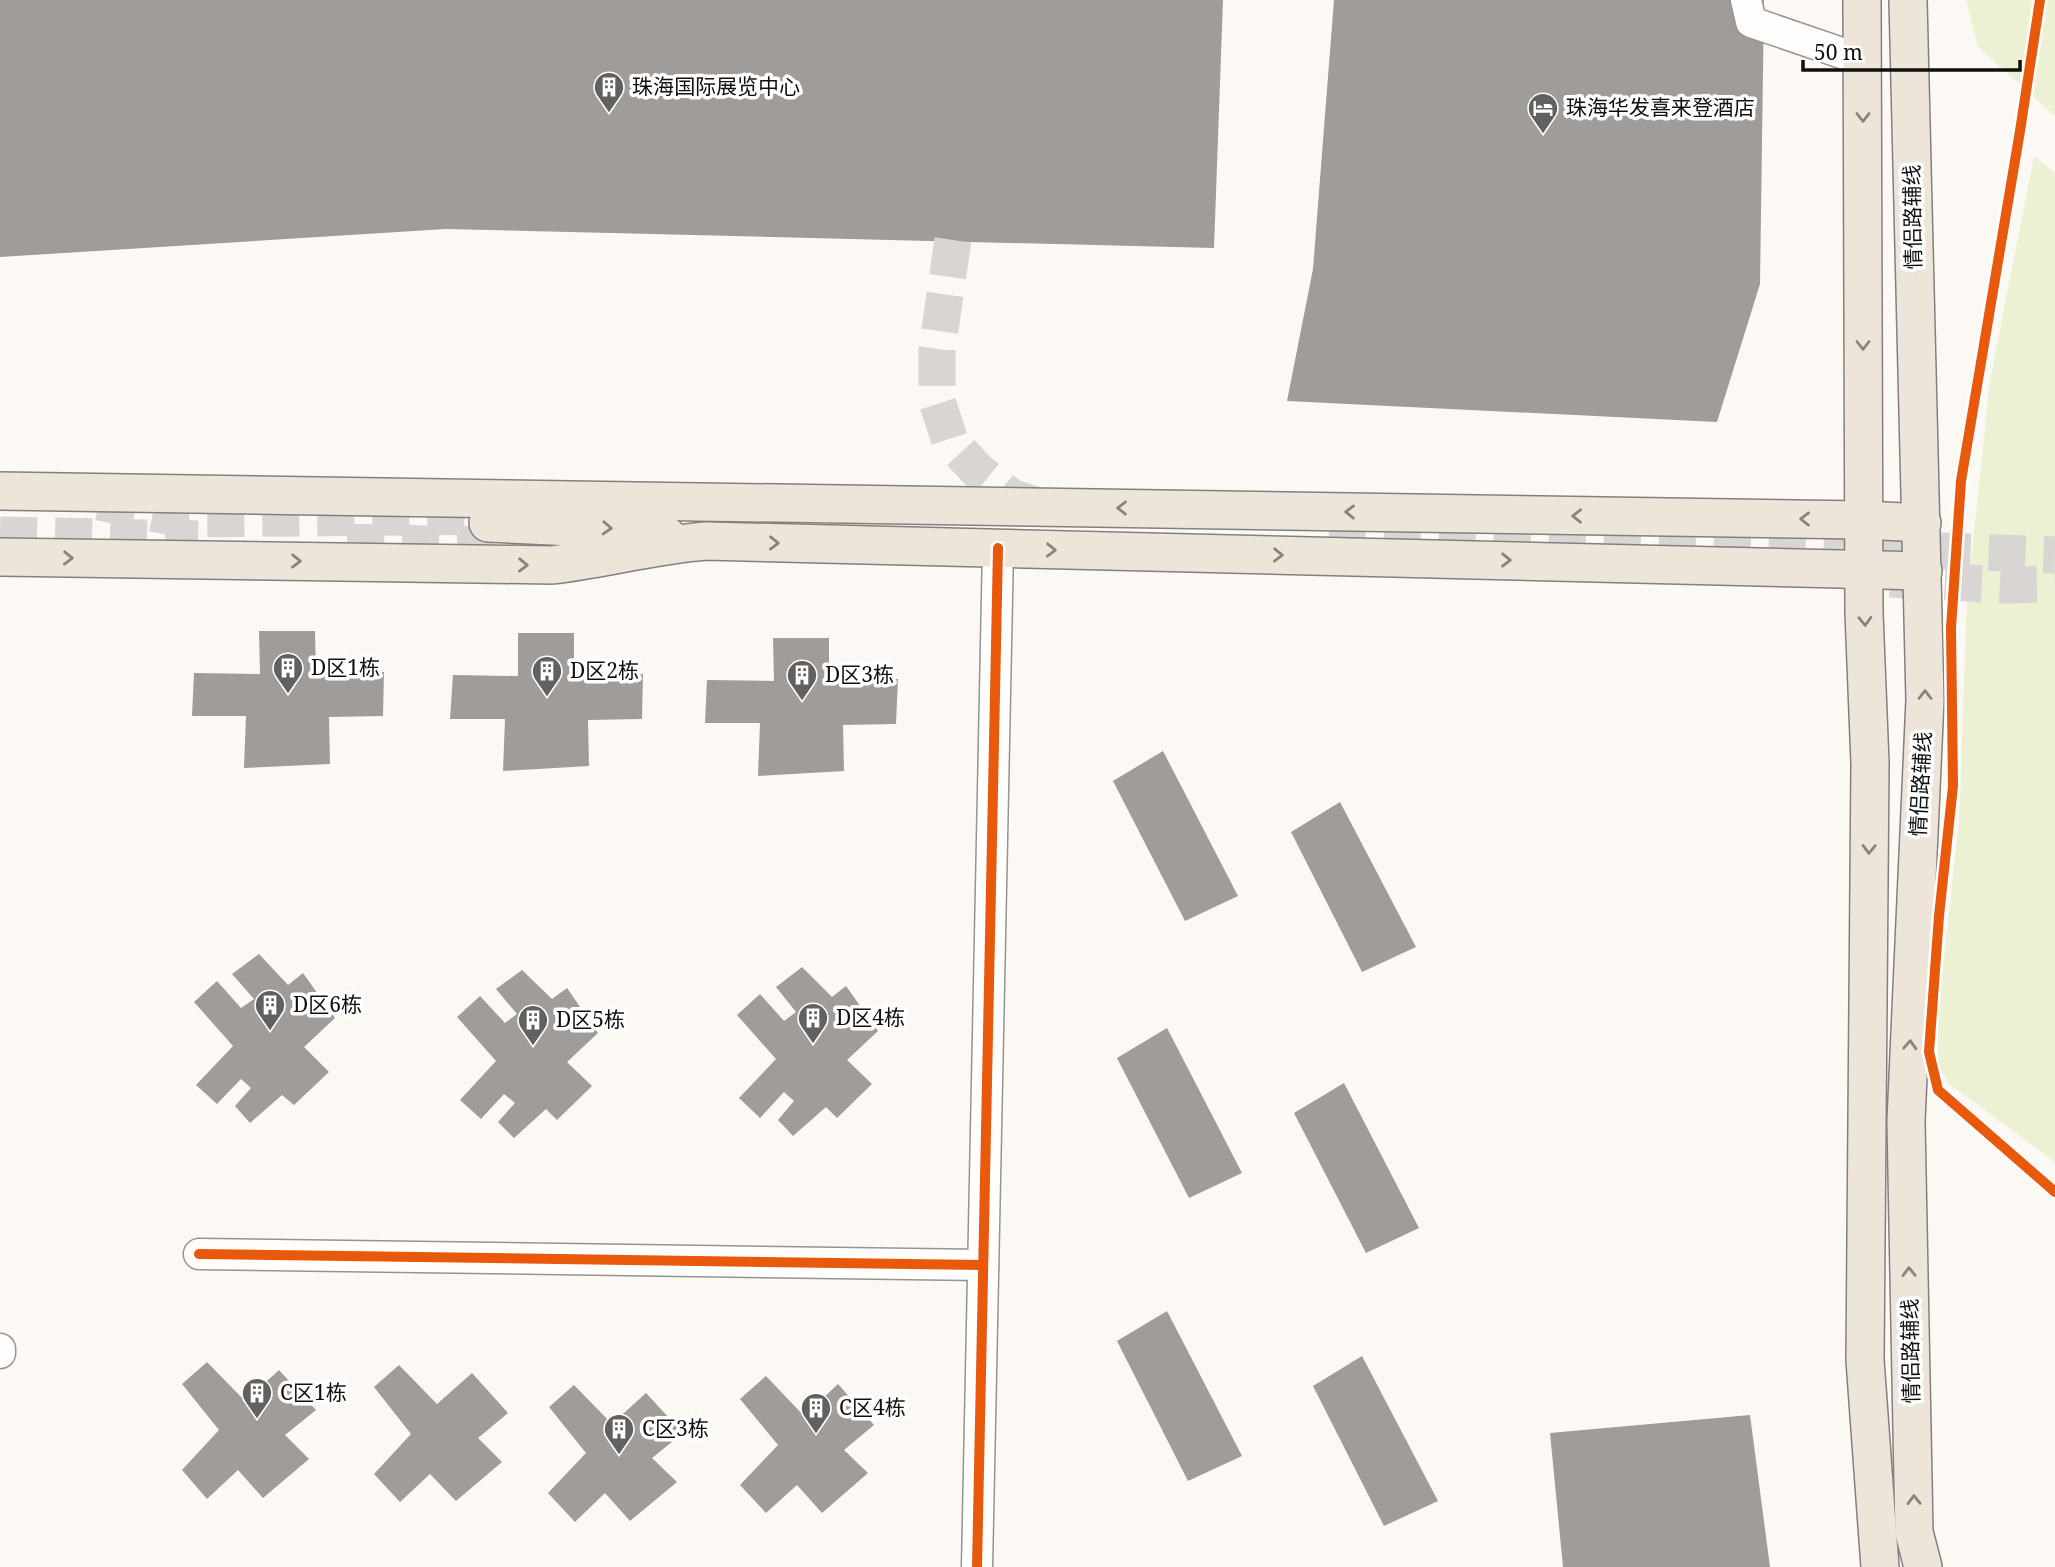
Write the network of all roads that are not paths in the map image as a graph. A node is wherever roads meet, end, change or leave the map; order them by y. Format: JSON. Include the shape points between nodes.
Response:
{"nodes":[{"id":1,"x":1746,"y":0,"type":"edge"},
{"id":2,"x":1862,"y":0,"type":"edge"},
{"id":3,"x":1908,"y":0,"type":"edge"},
{"id":4,"x":1862,"y":60,"type":"junction"},
{"id":5,"x":0,"y":491,"type":"edge"},
{"id":6,"x":0,"y":506,"type":"edge"},
{"id":7,"x":1864,"y":520,"type":"junction"},
{"id":8,"x":1922,"y":523,"type":"junction"},
{"id":9,"x":706,"y":541,"type":"junction"},
{"id":10,"x":998,"y":548,"type":"junction"},
{"id":11,"x":0,"y":557,"type":"edge"},
{"id":12,"x":1864,"y":569,"type":"junction"},
{"id":13,"x":1923,"y":571,"type":"junction"},
{"id":14,"x":199,"y":1254,"type":"dead end"},
{"id":15,"x":983,"y":1265,"type":"junction"},
{"id":16,"x":977,"y":1567,"type":"edge"},
{"id":17,"x":1880,"y":1567,"type":"edge"},
{"id":18,"x":1923,"y":1567,"type":"edge"}],
"edges":[{"from":1,"to":4,"type":"street","via":[[1751,22]]},
{"from":2,"to":4,"type":"main road"},
{"from":3,"to":8,"type":"main road","name":"情侣路辅线"},
{"from":4,"to":7,"type":"main road","one_way":true},
{"from":7,"to":5,"type":"main road","one_way":true},
{"from":6,"to":9,"type":"main road","one_way":true,"via":[[617,529]]},
{"from":7,"to":8,"type":"main road"},
{"from":7,"to":12,"type":"main road"},
{"from":8,"to":13,"type":"main road","name":"情侣路辅线"},
{"from":9,"to":10,"type":"main road","one_way":true},
{"from":11,"to":9,"type":"main road","one_way":true,"via":[[552,565]]},
{"from":10,"to":12,"type":"main road","one_way":true},
{"from":10,"to":15,"type":"street"},
{"from":12,"to":13,"type":"main road"},
{"from":12,"to":17,"type":"main road","one_way":true,"via":[[1870,763],[1865,1360]]},
{"from":18,"to":13,"type":"main road","name":"情侣路辅线","one_way":true,"via":[[1914,1532],[1906,1121],[1925,700]]},
{"from":14,"to":15,"type":"street"},
{"from":15,"to":16,"type":"street"}]}
